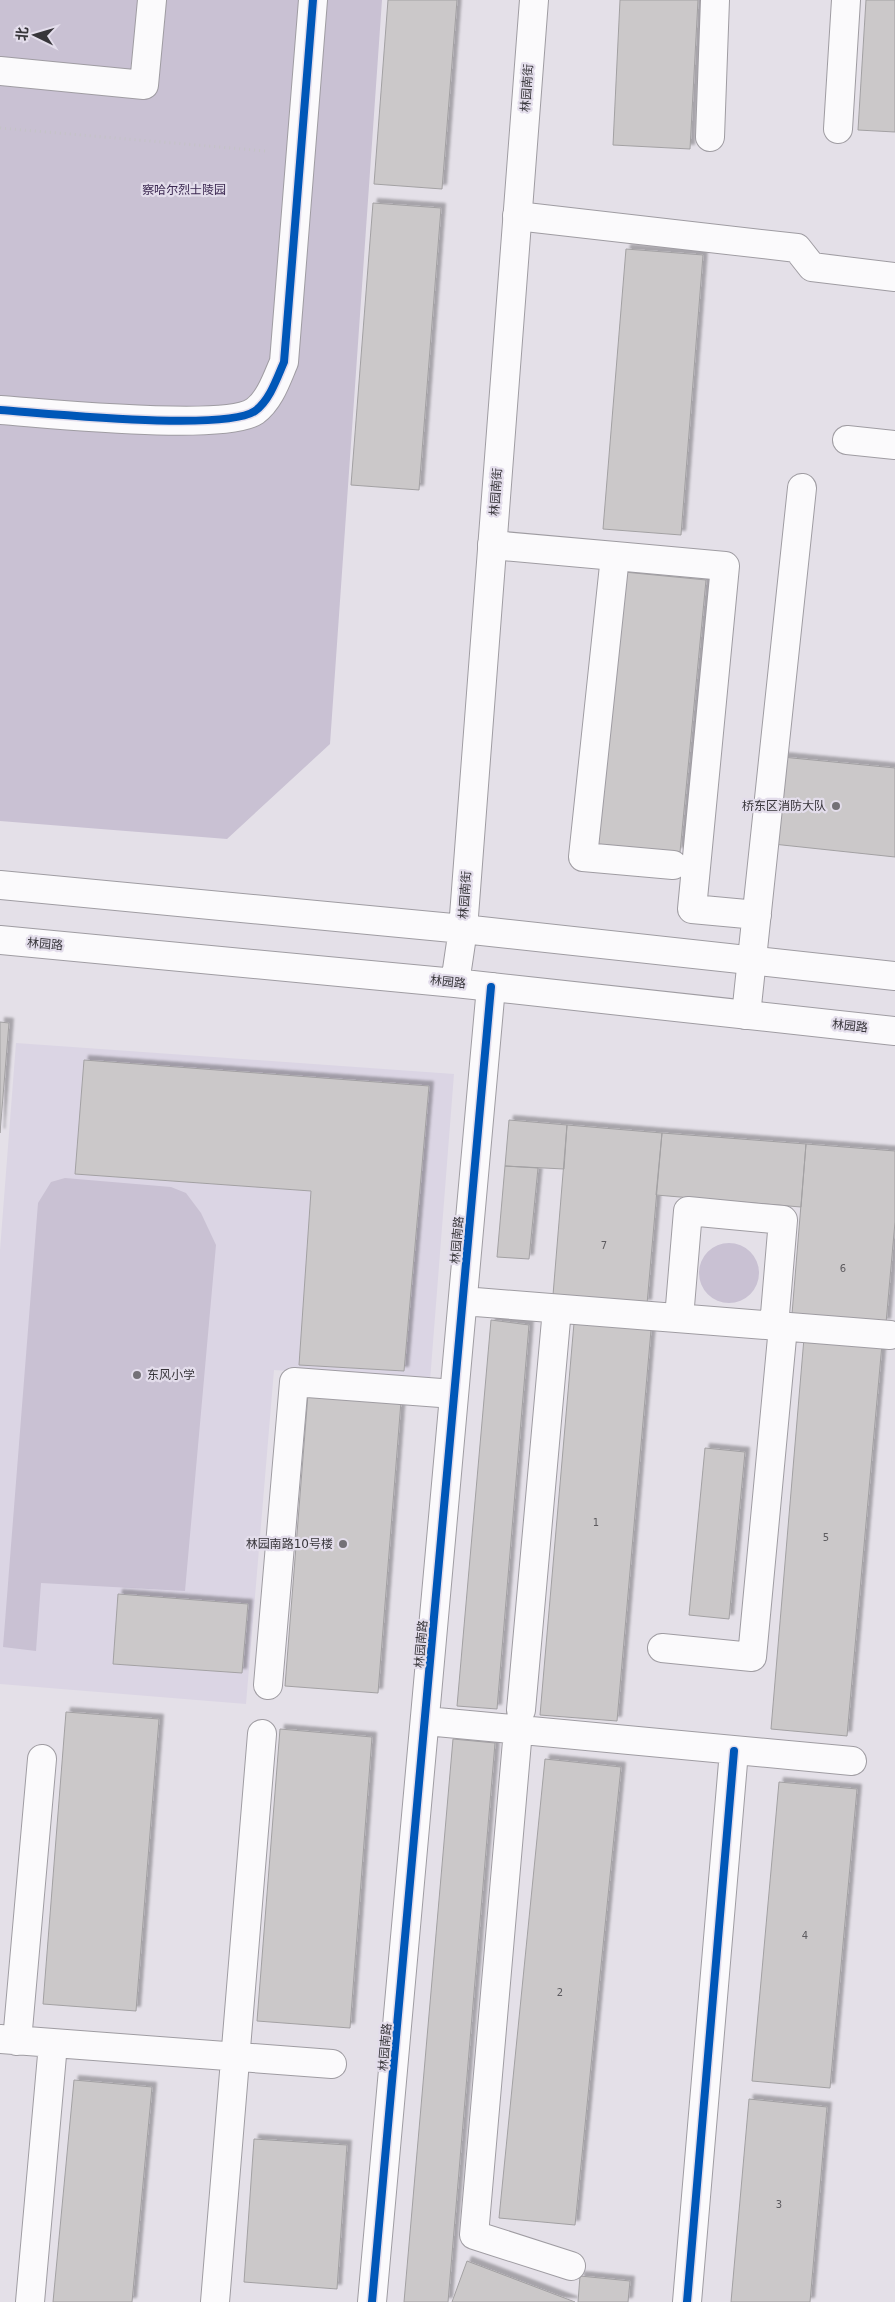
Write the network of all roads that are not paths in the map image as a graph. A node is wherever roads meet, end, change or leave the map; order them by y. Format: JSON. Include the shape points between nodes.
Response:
{"nodes":[{"id":1,"x":152,"y":0,"type":"edge"},
{"id":2,"x":313,"y":0,"type":"edge"},
{"id":3,"x":534,"y":0,"type":"edge"},
{"id":4,"x":715,"y":0,"type":"edge"},
{"id":5,"x":846,"y":0,"type":"edge"},
{"id":6,"x":0,"y":72,"type":"edge"},
{"id":7,"x":838,"y":128,"type":"dead end"},
{"id":8,"x":710,"y":136,"type":"dead end"},
{"id":9,"x":517,"y":216,"type":"junction"},
{"id":10,"x":895,"y":277,"type":"edge"},
{"id":11,"x":0,"y":410,"type":"edge"},
{"id":12,"x":847,"y":440,"type":"dead end"},
{"id":13,"x":895,"y":444,"type":"edge"},
{"id":14,"x":802,"y":488,"type":"dead end"},
{"id":15,"x":492,"y":545,"type":"junction"},
{"id":16,"x":615,"y":556,"type":"junction"},
{"id":17,"x":673,"y":865,"type":"dead end"},
{"id":18,"x":0,"y":885,"type":"edge"},
{"id":19,"x":757,"y":915,"type":"junction"},
{"id":20,"x":463,"y":929,"type":"junction"},
{"id":21,"x":0,"y":940,"type":"edge"},
{"id":22,"x":752,"y":960,"type":"junction"},
{"id":23,"x":895,"y":976,"type":"edge"},
{"id":24,"x":455,"y":983,"type":"junction"},
{"id":25,"x":491,"y":987,"type":"junction"},
{"id":26,"x":746,"y":1015,"type":"junction"},
{"id":27,"x":895,"y":1031,"type":"edge"},
{"id":28,"x":462,"y":1301,"type":"junction"},
{"id":29,"x":556,"y":1308,"type":"junction"},
{"id":30,"x":679,"y":1318,"type":"junction"},
{"id":31,"x":778,"y":1326,"type":"junction"},
{"id":32,"x":890,"y":1335,"type":"dead end"},
{"id":33,"x":454,"y":1394,"type":"junction"},
{"id":34,"x":662,"y":1648,"type":"dead end"},
{"id":35,"x":268,"y":1686,"type":"dead end"},
{"id":36,"x":519,"y":1720,"type":"junction"},
{"id":37,"x":426,"y":1722,"type":"junction"},
{"id":38,"x":262,"y":1734,"type":"dead end"},
{"id":39,"x":734,"y":1751,"type":"junction"},
{"id":40,"x":42,"y":1759,"type":"dead end"},
{"id":41,"x":852,"y":1761,"type":"dead end"},
{"id":42,"x":8,"y":2040,"type":"edge"},
{"id":43,"x":53,"y":2044,"type":"junction"},
{"id":44,"x":234,"y":2057,"type":"junction"},
{"id":45,"x":332,"y":2064,"type":"dead end"},
{"id":46,"x":571,"y":2266,"type":"dead end"},
{"id":47,"x":30,"y":2302,"type":"edge"},
{"id":48,"x":215,"y":2302,"type":"edge"},
{"id":49,"x":372,"y":2302,"type":"edge"},
{"id":50,"x":687,"y":2302,"type":"edge"}],
"edges":[{"from":1,"to":6,"type":"street","via":[[144,84]]},
{"from":2,"to":11,"type":"street","via":[[284,362],[268,396],[255,412],[228,420],[179,421]]},
{"from":3,"to":9,"type":"street","name":"林园南街"},
{"from":4,"to":8,"type":"street"},
{"from":5,"to":7,"type":"street"},
{"from":9,"to":10,"type":"street","via":[[797,248],[812,267]]},
{"from":9,"to":15,"type":"street","name":"林园南街"},
{"from":12,"to":13,"type":"street"},
{"from":14,"to":19,"type":"street"},
{"from":15,"to":16,"type":"street"},
{"from":15,"to":20,"type":"street","name":"林园南街"},
{"from":16,"to":17,"type":"street","via":[[583,857]]},
{"from":16,"to":19,"type":"street","via":[[725,566],[692,909]]},
{"from":18,"to":20,"type":"street"},
{"from":19,"to":22,"type":"street"},
{"from":20,"to":22,"type":"street"},
{"from":20,"to":24,"type":"street","name":"林园南街"},
{"from":21,"to":24,"type":"street","name":"林园路"},
{"from":22,"to":23,"type":"street"},
{"from":22,"to":26,"type":"street"},
{"from":24,"to":25,"type":"street","name":"林园路"},
{"from":25,"to":26,"type":"street","name":"林园路"},
{"from":25,"to":28,"type":"street","name":"林园南路"},
{"from":26,"to":27,"type":"street","name":"林园路"},
{"from":28,"to":29,"type":"street"},
{"from":28,"to":33,"type":"street","name":"林园南路"},
{"from":29,"to":30,"type":"street"},
{"from":29,"to":36,"type":"street"},
{"from":30,"to":31,"type":"street"},
{"from":30,"to":31,"type":"street","via":[[688,1211],[783,1220]]},
{"from":31,"to":32,"type":"street"},
{"from":31,"to":34,"type":"street","via":[[752,1657]]},
{"from":33,"to":35,"type":"street","via":[[294,1382]]},
{"from":33,"to":37,"type":"street","name":"林园南路"},
{"from":36,"to":37,"type":"street"},
{"from":36,"to":39,"type":"street"},
{"from":36,"to":46,"type":"street","via":[[474,2235]]},
{"from":37,"to":49,"type":"street","name":"林园南路"},
{"from":38,"to":44,"type":"street"},
{"from":39,"to":41,"type":"street"},
{"from":39,"to":50,"type":"street"},
{"from":40,"to":42,"type":"street"},
{"from":42,"to":43,"type":"street"},
{"from":43,"to":44,"type":"street"},
{"from":43,"to":47,"type":"street"},
{"from":44,"to":45,"type":"street"},
{"from":44,"to":48,"type":"street"}]}
